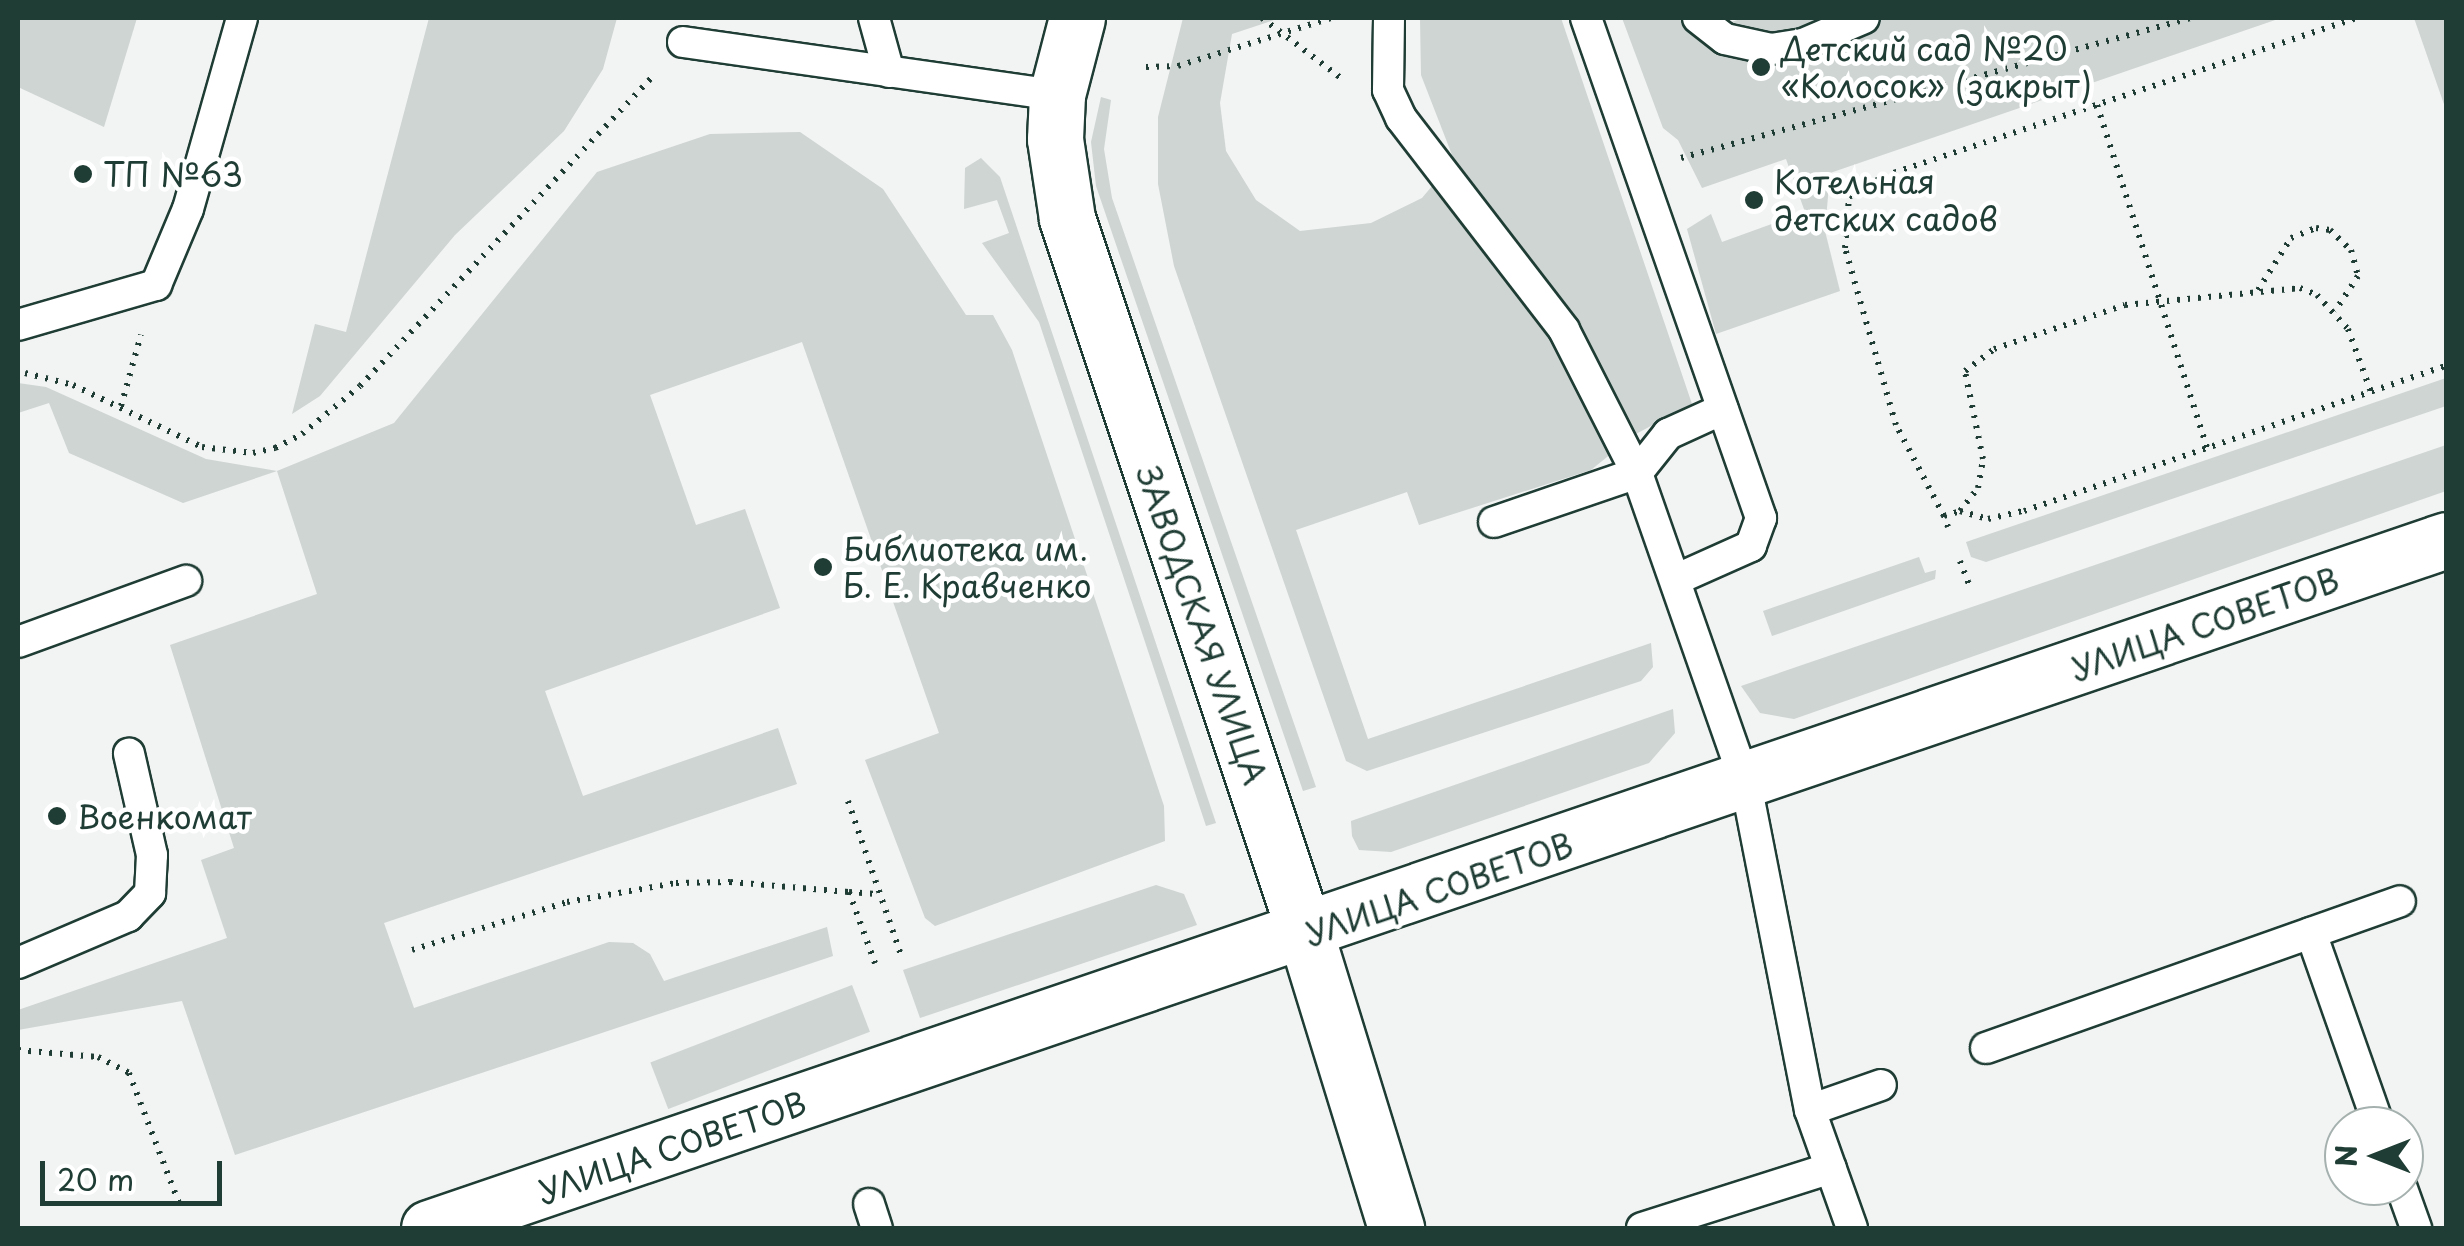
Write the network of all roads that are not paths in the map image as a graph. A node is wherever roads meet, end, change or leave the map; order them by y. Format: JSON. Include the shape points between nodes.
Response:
{"nodes":[{"id":1,"x":242,"y":18,"type":"edge"},
{"id":2,"x":874,"y":18,"type":"edge"},
{"id":3,"x":1077,"y":18,"type":"edge"},
{"id":4,"x":1389,"y":18,"type":"edge"},
{"id":5,"x":1586,"y":18,"type":"edge"},
{"id":6,"x":1698,"y":18,"type":"edge"},
{"id":7,"x":1864,"y":18,"type":"edge"},
{"id":8,"x":682,"y":42,"type":"road end"},
{"id":9,"x":889,"y":72,"type":"junction"},
{"id":10,"x":1057,"y":95,"type":"junction"},
{"id":11,"x":18,"y":324,"type":"edge"},
{"id":12,"x":1724,"y":410,"type":"junction"},
{"id":13,"x":1638,"y":473,"type":"junction"},
{"id":14,"x":1494,"y":522,"type":"dead end"},
{"id":15,"x":2446,"y":540,"type":"edge"},
{"id":16,"x":1675,"y":580,"type":"junction"},
{"id":17,"x":186,"y":581,"type":"dead end"},
{"id":18,"x":18,"y":642,"type":"edge"},
{"id":19,"x":129,"y":754,"type":"dead end"},
{"id":20,"x":1746,"y":784,"type":"junction"},
{"id":21,"x":2400,"y":901,"type":"dead end"},
{"id":22,"x":2311,"y":933,"type":"junction"},
{"id":23,"x":1306,"y":935,"type":"junction"},
{"id":24,"x":18,"y":963,"type":"edge"},
{"id":25,"x":1986,"y":1048,"type":"dead end"},
{"id":26,"x":1881,"y":1085,"type":"dead end"},
{"id":27,"x":2373,"y":1106,"type":"edge"},
{"id":28,"x":1810,"y":1110,"type":"junction"},
{"id":29,"x":1831,"y":1168,"type":"junction"},
{"id":30,"x":429,"y":1228,"type":"edge"},
{"id":31,"x":1396,"y":1228,"type":"edge"},
{"id":32,"x":1642,"y":1228,"type":"edge"},
{"id":33,"x":1852,"y":1228,"type":"edge"}],
"edges":[{"from":1,"to":11,"type":"lane","via":[[188,209],[156,285]]},
{"from":2,"to":9,"type":"lane"},
{"from":3,"to":10,"type":"street","name":"ЗАВОДСКАЯ УЛИЦА"},
{"from":4,"to":13,"type":"lane","via":[[1388,90],[1401,118],[1546,304]]},
{"from":5,"to":12,"type":"lane"},
{"from":6,"to":7,"type":"lane","via":[[1726,38],[1771,49],[1803,44]]},
{"from":8,"to":9,"type":"lane"},
{"from":9,"to":10,"type":"lane"},
{"from":10,"to":23,"type":"street","name":"ЗАВОДСКАЯ УЛИЦА","via":[[1055,139],[1067,218]]},
{"from":12,"to":13,"type":"lane","via":[[1668,434]]},
{"from":12,"to":16,"type":"lane","via":[[1756,499],[1760,535],[1730,560]]},
{"from":13,"to":14,"type":"lane"},
{"from":13,"to":16,"type":"lane"},
{"from":15,"to":20,"type":"street","name":"УЛИЦА СОВЕТОВ"},
{"from":16,"to":20,"type":"lane"},
{"from":17,"to":18,"type":"lane"},
{"from":19,"to":24,"type":"lane","via":[[152,855],[150,893],[128,916]]},
{"from":20,"to":23,"type":"street","name":"УЛИЦА СОВЕТОВ"},
{"from":20,"to":28,"type":"lane"},
{"from":21,"to":22,"type":"lane"},
{"from":22,"to":25,"type":"lane"},
{"from":22,"to":27,"type":"lane"},
{"from":23,"to":30,"type":"street","name":"УЛИЦА СОВЕТОВ"},
{"from":23,"to":31,"type":"street","name":"ЗАВОДСКАЯ УЛИЦА"},
{"from":26,"to":28,"type":"lane"},
{"from":28,"to":29,"type":"lane"},
{"from":29,"to":32,"type":"lane"},
{"from":29,"to":33,"type":"lane"}]}
